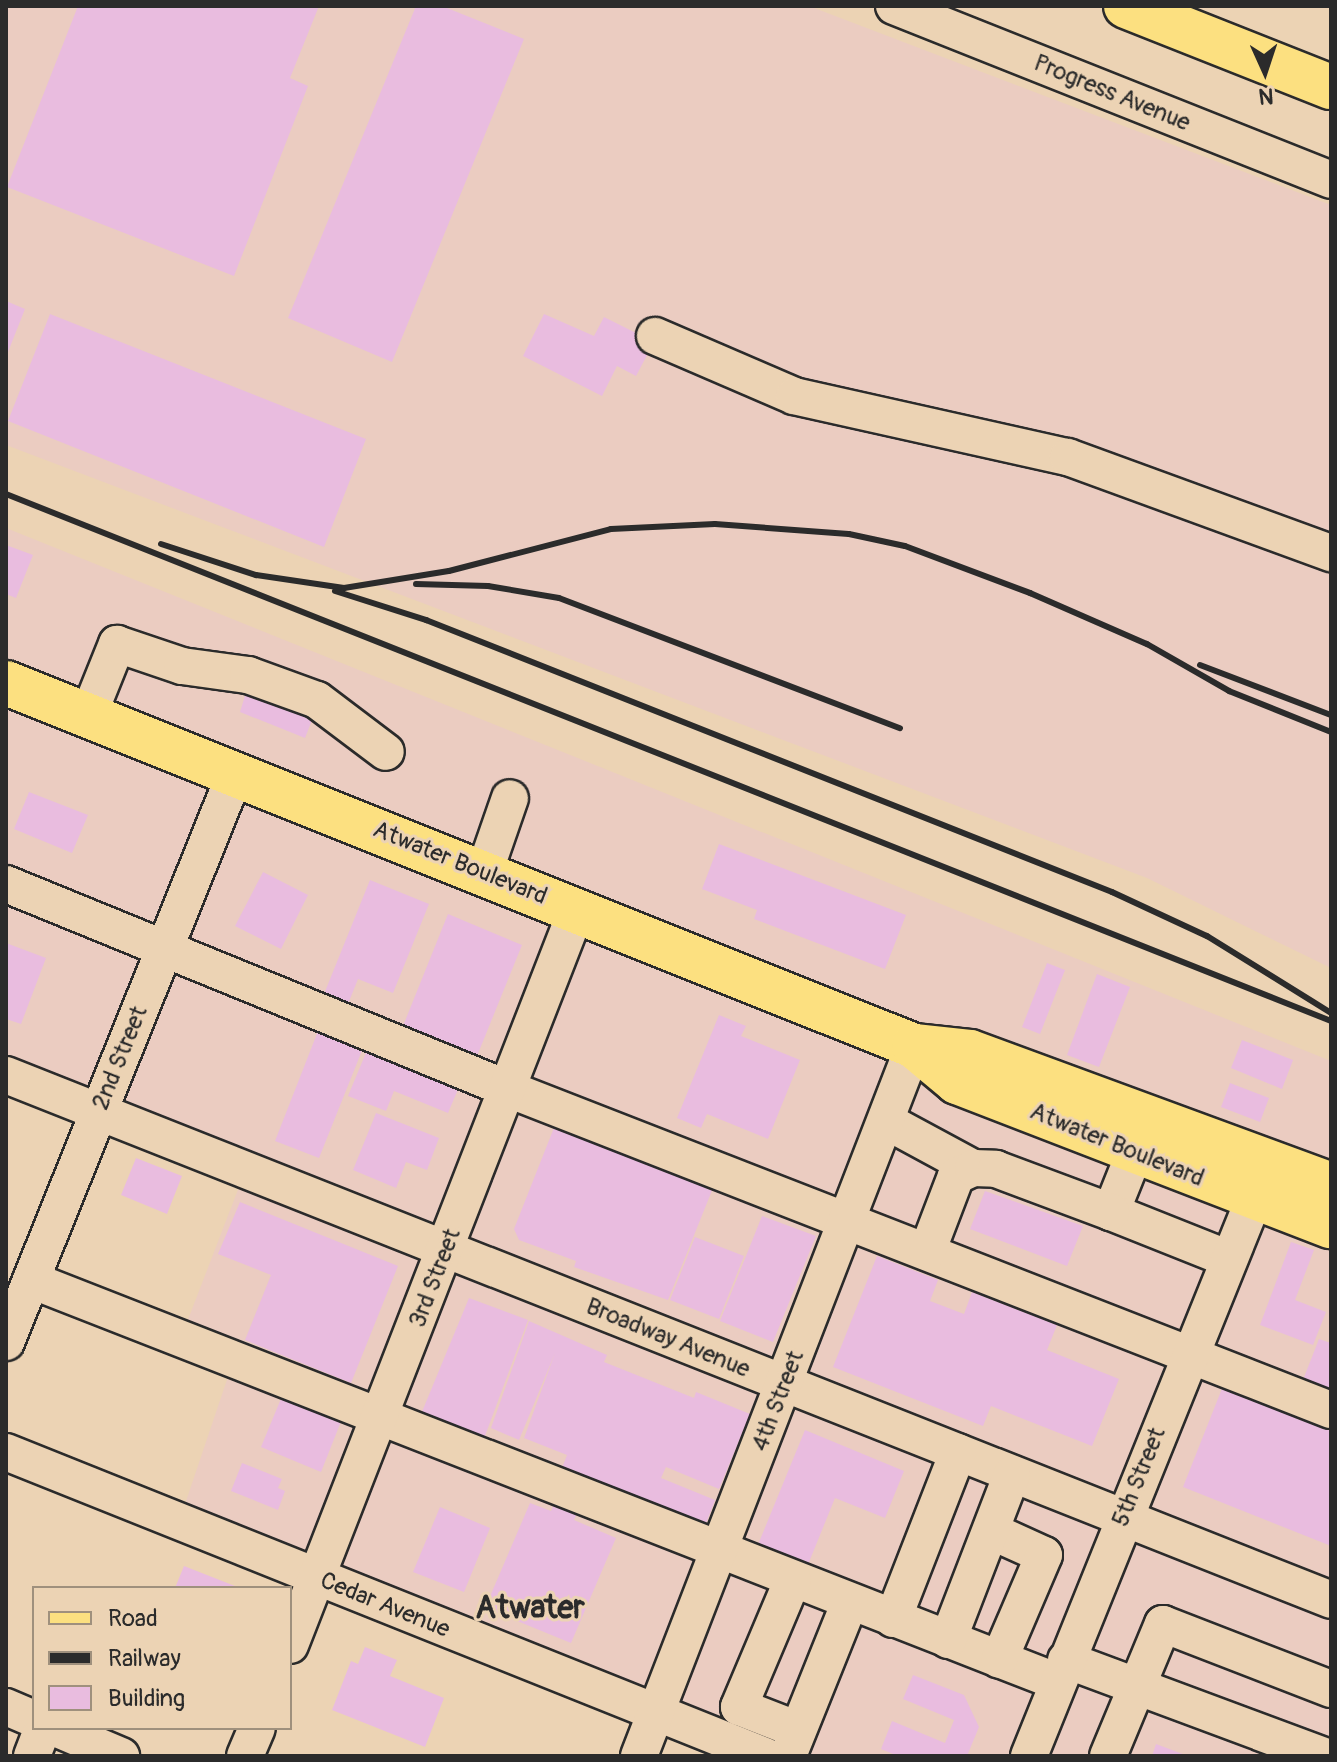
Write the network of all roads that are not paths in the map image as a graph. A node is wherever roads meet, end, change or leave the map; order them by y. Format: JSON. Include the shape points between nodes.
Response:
{"nodes":[{"id":1,"x":894,"y":6,"type":"edge"},
{"id":2,"x":1126,"y":6,"type":"edge"},
{"id":3,"x":1331,"y":87,"type":"edge"},
{"id":4,"x":1331,"y":180,"type":"edge"},
{"id":5,"x":655,"y":336,"type":"dead end"},
{"id":6,"x":1331,"y":553,"type":"edge"},
{"id":7,"x":6,"y":683,"type":"edge"},
{"id":8,"x":88,"y":716,"type":"junction"},
{"id":9,"x":386,"y":752,"type":"dead end"},
{"id":10,"x":235,"y":774,"type":"junction"},
{"id":11,"x":510,"y":798,"type":"dead end"},
{"id":12,"x":484,"y":873,"type":"junction"},
{"id":13,"x":6,"y":884,"type":"edge"},
{"id":14,"x":577,"y":909,"type":"junction"},
{"id":15,"x":164,"y":950,"type":"junction"},
{"id":16,"x":914,"y":1046,"type":"junction"},
{"id":17,"x":6,"y":1075,"type":"edge"},
{"id":18,"x":508,"y":1089,"type":"junction"},
{"id":19,"x":99,"y":1111,"type":"junction"},
{"id":20,"x":886,"y":1121,"type":"junction"},
{"id":21,"x":1135,"y":1152,"type":"junction"},
{"id":22,"x":973,"y":1168,"type":"junction"},
{"id":23,"x":1331,"y":1185,"type":"edge"},
{"id":24,"x":1254,"y":1199,"type":"junction"},
{"id":25,"x":1111,"y":1212,"type":"junction"},
{"id":26,"x":847,"y":1222,"type":"junction"},
{"id":27,"x":1331,"y":1226,"type":"edge"},
{"id":28,"x":446,"y":1250,"type":"junction"},
{"id":29,"x":927,"y":1252,"type":"junction"},
{"id":30,"x":1229,"y":1259,"type":"junction"},
{"id":31,"x":31,"y":1280,"type":"junction"},
{"id":32,"x":6,"y":1342,"type":"edge"},
{"id":33,"x":1190,"y":1357,"type":"junction"},
{"id":34,"x":785,"y":1384,"type":"junction"},
{"id":35,"x":1331,"y":1410,"type":"edge"},
{"id":36,"x":382,"y":1413,"type":"junction"},
{"id":37,"x":6,"y":1452,"type":"edge"},
{"id":38,"x":958,"y":1452,"type":"junction"},
{"id":39,"x":1012,"y":1474,"type":"junction"},
{"id":40,"x":1122,"y":1517,"type":"junction"},
{"id":41,"x":991,"y":1531,"type":"junction"},
{"id":42,"x":719,"y":1551,"type":"junction"},
{"id":43,"x":317,"y":1578,"type":"junction"},
{"id":44,"x":793,"y":1579,"type":"junction"},
{"id":45,"x":1331,"y":1600,"type":"edge"},
{"id":46,"x":850,"y":1602,"type":"junction"},
{"id":47,"x":893,"y":1619,"type":"junction"},
{"id":48,"x":292,"y":1640,"type":"edge"},
{"id":49,"x":948,"y":1640,"type":"junction"},
{"id":50,"x":999,"y":1660,"type":"junction"},
{"id":51,"x":1062,"y":1671,"type":"junction"},
{"id":52,"x":1137,"y":1687,"type":"junction"},
{"id":53,"x":1331,"y":1689,"type":"edge"},
{"id":54,"x":6,"y":1707,"type":"edge"},
{"id":55,"x":655,"y":1712,"type":"junction"},
{"id":56,"x":32,"y":1718,"type":"edge"},
{"id":57,"x":42,"y":1730,"type":"edge"},
{"id":58,"x":60,"y":1730,"type":"edge"},
{"id":59,"x":256,"y":1730,"type":"edge"},
{"id":60,"x":793,"y":1743,"type":"edge"},
{"id":61,"x":32,"y":1756,"type":"edge"},
{"id":62,"x":121,"y":1756,"type":"edge"},
{"id":63,"x":245,"y":1756,"type":"edge"},
{"id":64,"x":639,"y":1756,"type":"edge"},
{"id":65,"x":765,"y":1756,"type":"edge"},
{"id":66,"x":1029,"y":1756,"type":"edge"},
{"id":67,"x":1108,"y":1756,"type":"edge"},
{"id":68,"x":1324,"y":1756,"type":"edge"}],
"edges":[{"from":1,"to":4,"type":"street","name":"Progress Avenue"},
{"from":2,"to":3,"type":"main road"},
{"from":5,"to":6,"type":"street","via":[[794,396],[1068,457]]},
{"from":7,"to":8,"type":"main road","name":"Atwater Boulevard"},
{"from":8,"to":9,"type":"street","via":[[117,644],[182,666],[248,675],[317,700]]},
{"from":8,"to":10,"type":"main road","name":"Atwater Boulevard"},
{"from":10,"to":12,"type":"main road","name":"Atwater Boulevard"},
{"from":10,"to":15,"type":"street","name":"2nd Street"},
{"from":11,"to":12,"type":"street"},
{"from":12,"to":14,"type":"main road","name":"Atwater Boulevard"},
{"from":13,"to":15,"type":"street"},
{"from":14,"to":16,"type":"main road","name":"Atwater Boulevard"},
{"from":14,"to":18,"type":"street","name":"3rd Street"},
{"from":15,"to":18,"type":"street"},
{"from":15,"to":19,"type":"street","name":"2nd Street"},
{"from":16,"to":20,"type":"street","name":"4th Street"},
{"from":16,"to":21,"type":"main road","name":"Atwater Boulevard","via":[[957,1082]]},
{"from":16,"to":23,"type":"main road","name":"Atwater Boulevard","via":[[970,1052]]},
{"from":17,"to":19,"type":"street","name":"Broadway Avenue"},
{"from":18,"to":26,"type":"street"},
{"from":18,"to":28,"type":"street","name":"3rd Street"},
{"from":19,"to":28,"type":"street","name":"Broadway Avenue"},
{"from":19,"to":31,"type":"street","name":"2nd Street"},
{"from":20,"to":22,"type":"street"},
{"from":20,"to":26,"type":"street","name":"4th Street"},
{"from":21,"to":24,"type":"main road","name":"Atwater Boulevard"},
{"from":21,"to":25,"type":"street"},
{"from":22,"to":25,"type":"street","via":[[996,1169]]},
{"from":22,"to":29,"type":"street","via":[[956,1176]]},
{"from":24,"to":27,"type":"main road","name":"Atwater Boulevard"},
{"from":24,"to":30,"type":"street","name":"5th Street"},
{"from":25,"to":30,"type":"street"},
{"from":26,"to":29,"type":"street"},
{"from":26,"to":34,"type":"street","name":"4th Street"},
{"from":28,"to":34,"type":"street","name":"Broadway Avenue"},
{"from":28,"to":36,"type":"street","name":"3rd Street"},
{"from":29,"to":33,"type":"street"},
{"from":30,"to":33,"type":"street","name":"5th Street"},
{"from":31,"to":32,"type":"street","name":"2nd Street"},
{"from":31,"to":36,"type":"street"},
{"from":33,"to":35,"type":"street"},
{"from":33,"to":40,"type":"street","name":"5th Street"},
{"from":34,"to":38,"type":"street","name":"Broadway Avenue"},
{"from":34,"to":42,"type":"street","name":"4th Street"},
{"from":36,"to":42,"type":"street"},
{"from":36,"to":43,"type":"street","name":"3rd Street"},
{"from":37,"to":43,"type":"street","name":"Cedar Avenue"},
{"from":38,"to":39,"type":"street","name":"Broadway Avenue"},
{"from":38,"to":47,"type":"street"},
{"from":39,"to":40,"type":"street","name":"Broadway Avenue"},
{"from":39,"to":41,"type":"street"},
{"from":40,"to":45,"type":"street","name":"Broadway Avenue"},
{"from":40,"to":51,"type":"street","name":"5th Street"},
{"from":41,"to":49,"type":"street"},
{"from":41,"to":50,"type":"street","via":[[1044,1555]]},
{"from":42,"to":44,"type":"street"},
{"from":42,"to":55,"type":"street","name":"4th Street"},
{"from":43,"to":48,"type":"street","name":"3rd Street"},
{"from":43,"to":55,"type":"street","name":"Cedar Avenue"},
{"from":44,"to":46,"type":"street"},
{"from":44,"to":60,"type":"street","via":[[739,1707]]},
{"from":46,"to":47,"type":"street"},
{"from":46,"to":60,"type":"street"},
{"from":47,"to":49,"type":"street"},
{"from":49,"to":50,"type":"street"},
{"from":50,"to":51,"type":"street"},
{"from":51,"to":52,"type":"street"},
{"from":51,"to":66,"type":"street","name":"5th Street"},
{"from":52,"to":53,"type":"street","via":[[1163,1624]]},
{"from":52,"to":67,"type":"street"},
{"from":52,"to":68,"type":"street"},
{"from":54,"to":56,"type":"street"},
{"from":55,"to":64,"type":"street","name":"4th Street"},
{"from":55,"to":65,"type":"street","name":"Cedar Avenue"},
{"from":57,"to":61,"type":"street"},
{"from":58,"to":62,"type":"street"},
{"from":59,"to":63,"type":"street"}]}
